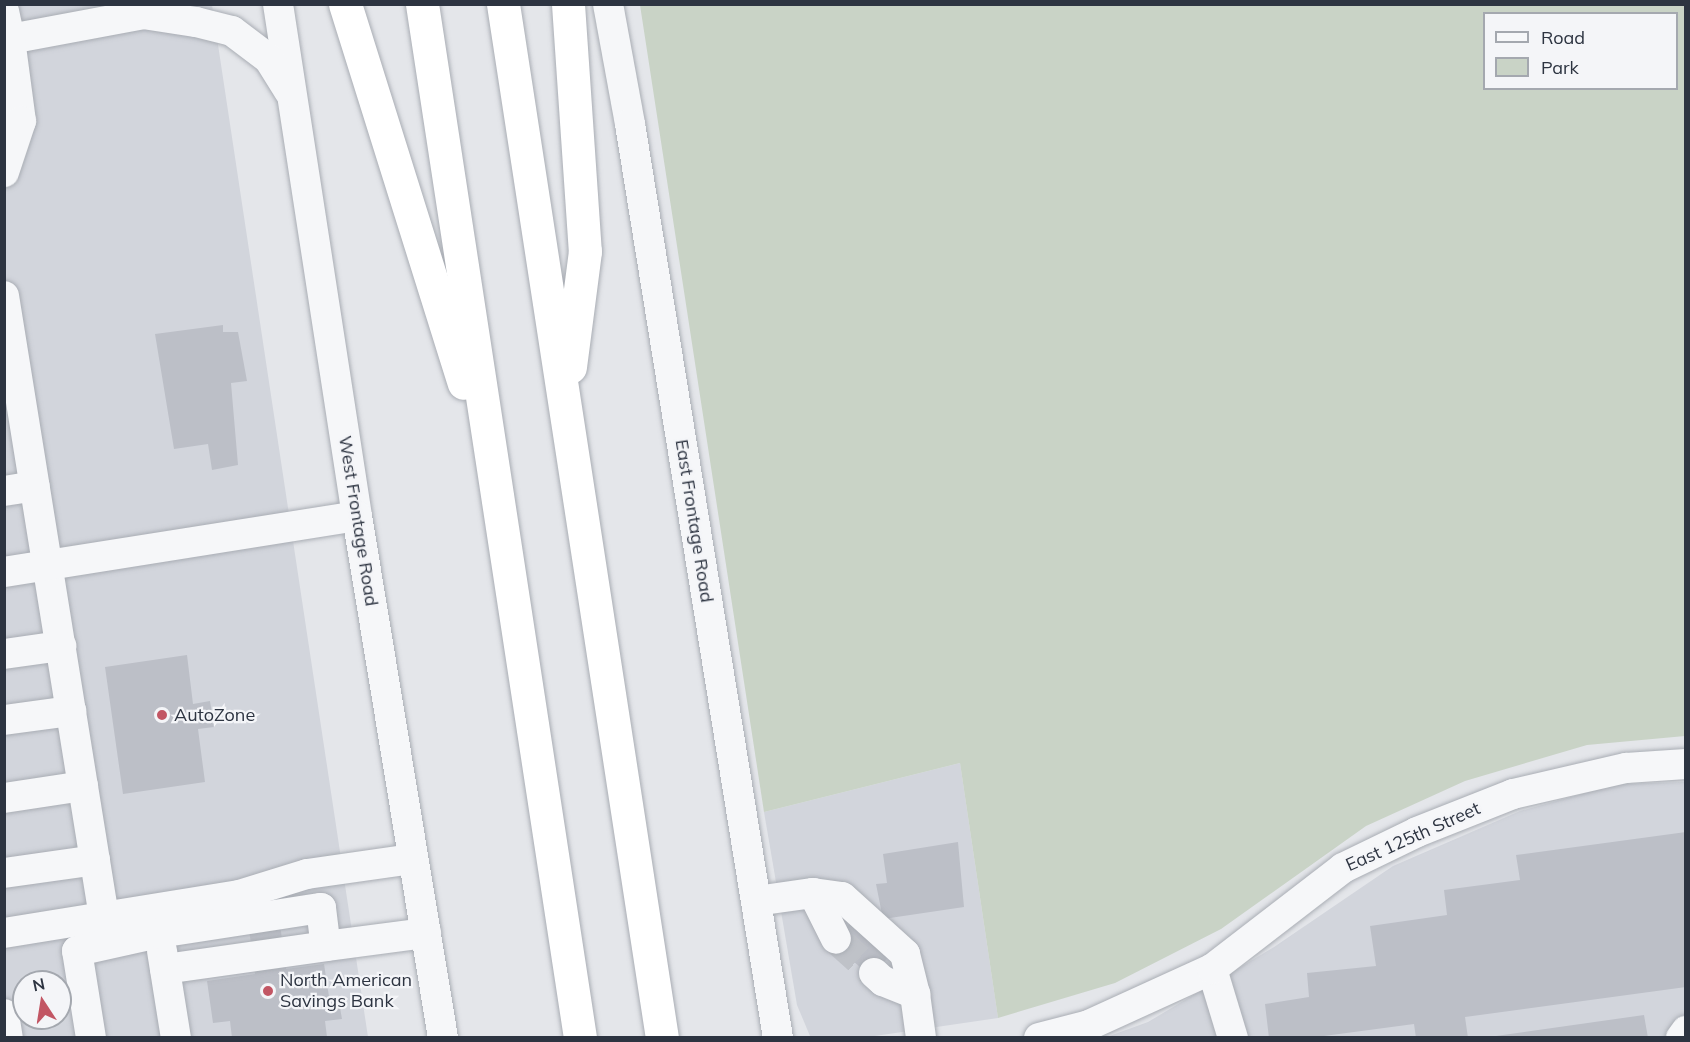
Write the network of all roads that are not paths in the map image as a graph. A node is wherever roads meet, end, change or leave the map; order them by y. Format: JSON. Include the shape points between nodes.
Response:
{"nodes":[{"id":1,"x":278,"y":4,"type":"edge"},
{"id":2,"x":345,"y":4,"type":"edge"},
{"id":3,"x":422,"y":4,"type":"edge"},
{"id":4,"x":503,"y":4,"type":"edge"},
{"id":5,"x":568,"y":4,"type":"edge"},
{"id":6,"x":608,"y":4,"type":"edge"},
{"id":7,"x":154,"y":9,"type":"edge"},
{"id":8,"x":6,"y":30,"type":"edge"},
{"id":9,"x":294,"y":99,"type":"junction"},
{"id":10,"x":13,"y":122,"type":"edge"},
{"id":11,"x":4,"y":172,"type":"edge"},
{"id":12,"x":4,"y":296,"type":"edge"},
{"id":13,"x":8,"y":340,"type":"edge"},
{"id":14,"x":565,"y":405,"type":"junction"},
{"id":15,"x":14,"y":413,"type":"edge"},
{"id":16,"x":491,"y":461,"type":"junction"},
{"id":17,"x":35,"y":486,"type":"junction"},
{"id":18,"x":4,"y":490,"type":"edge"},
{"id":19,"x":357,"y":516,"type":"junction"},
{"id":20,"x":48,"y":566,"type":"junction"},
{"id":21,"x":4,"y":572,"type":"edge"},
{"id":22,"x":61,"y":646,"type":"junction"},
{"id":23,"x":4,"y":654,"type":"edge"},
{"id":24,"x":71,"y":711,"type":"junction"},
{"id":25,"x":4,"y":720,"type":"edge"},
{"id":26,"x":1686,"y":764,"type":"edge"},
{"id":27,"x":83,"y":786,"type":"junction"},
{"id":28,"x":4,"y":798,"type":"edge"},
{"id":29,"x":413,"y":859,"type":"junction"},
{"id":30,"x":95,"y":860,"type":"junction"},
{"id":31,"x":4,"y":873,"type":"edge"},
{"id":32,"x":314,"y":873,"type":"junction"},
{"id":33,"x":813,"y":893,"type":"junction"},
{"id":34,"x":756,"y":902,"type":"junction"},
{"id":35,"x":321,"y":908,"type":"junction"},
{"id":36,"x":104,"y":917,"type":"junction"},
{"id":37,"x":4,"y":933,"type":"edge"},
{"id":38,"x":159,"y":933,"type":"junction"},
{"id":39,"x":426,"y":933,"type":"junction"},
{"id":40,"x":836,"y":939,"type":"tunnel mouth"},
{"id":41,"x":326,"y":946,"type":"junction"},
{"id":42,"x":165,"y":969,"type":"junction"},
{"id":43,"x":1212,"y":969,"type":"junction"},
{"id":44,"x":874,"y":973,"type":"tunnel mouth"},
{"id":45,"x":915,"y":994,"type":"junction"},
{"id":46,"x":4,"y":1014,"type":"edge"},
{"id":47,"x":1686,"y":1031,"type":"edge"},
{"id":48,"x":8,"y":1038,"type":"edge"},
{"id":49,"x":91,"y":1038,"type":"edge"},
{"id":50,"x":176,"y":1038,"type":"edge"},
{"id":51,"x":443,"y":1038,"type":"edge"},
{"id":52,"x":580,"y":1038,"type":"edge"},
{"id":53,"x":662,"y":1038,"type":"edge"},
{"id":54,"x":778,"y":1038,"type":"edge"},
{"id":55,"x":921,"y":1038,"type":"edge"},
{"id":56,"x":1039,"y":1038,"type":"edge"},
{"id":57,"x":1233,"y":1038,"type":"edge"},
{"id":58,"x":1681,"y":1038,"type":"edge"}],
"edges":[{"from":1,"to":9,"type":"street","name":"West Frontage Road"},
{"from":2,"to":16,"type":"highway"},
{"from":3,"to":16,"type":"highway"},
{"from":4,"to":14,"type":"highway"},
{"from":5,"to":14,"type":"highway","via":[[585,251]]},
{"from":6,"to":34,"type":"street","name":"East Frontage Road"},
{"from":7,"to":8,"type":"street"},
{"from":7,"to":9,"type":"street","via":[[232,31],[269,59]]},
{"from":8,"to":10,"type":"street"},
{"from":9,"to":19,"type":"street","name":"West Frontage Road"},
{"from":10,"to":11,"type":"street"},
{"from":12,"to":13,"type":"street"},
{"from":13,"to":15,"type":"street"},
{"from":14,"to":53,"type":"highway"},
{"from":15,"to":17,"type":"street"},
{"from":16,"to":52,"type":"highway"},
{"from":17,"to":18,"type":"street"},
{"from":17,"to":20,"type":"street"},
{"from":19,"to":20,"type":"street"},
{"from":19,"to":29,"type":"street","name":"West Frontage Road"},
{"from":20,"to":21,"type":"street"},
{"from":20,"to":22,"type":"street"},
{"from":22,"to":23,"type":"street"},
{"from":22,"to":24,"type":"street"},
{"from":24,"to":25,"type":"street"},
{"from":24,"to":27,"type":"street"},
{"from":26,"to":43,"type":"street","name":"East 125th Street","via":[[1626,768],[1513,794],[1417,832],[1342,868]]},
{"from":27,"to":28,"type":"street"},
{"from":27,"to":30,"type":"street"},
{"from":29,"to":32,"type":"street"},
{"from":29,"to":39,"type":"street","name":"West Frontage Road"},
{"from":30,"to":31,"type":"street"},
{"from":30,"to":36,"type":"street"},
{"from":32,"to":35,"type":"street"},
{"from":32,"to":36,"type":"street","via":[[239,895]]},
{"from":33,"to":34,"type":"street"},
{"from":33,"to":40,"type":"street"},
{"from":33,"to":45,"type":"street","via":[[842,897],[904,954]]},
{"from":34,"to":54,"type":"street","name":"East Frontage Road"},
{"from":35,"to":38,"type":"street"},
{"from":35,"to":41,"type":"street"},
{"from":36,"to":37,"type":"street"},
{"from":38,"to":42,"type":"street"},
{"from":38,"to":49,"type":"street","via":[[76,951]]},
{"from":39,"to":41,"type":"street"},
{"from":39,"to":51,"type":"street","name":"West Frontage Road"},
{"from":41,"to":42,"type":"street"},
{"from":42,"to":50,"type":"street"},
{"from":43,"to":56,"type":"street","name":"East 125th Street","via":[[1089,1025]]},
{"from":43,"to":57,"type":"street"},
{"from":44,"to":45,"type":"street","via":[[883,981]]},
{"from":45,"to":55,"type":"street"},
{"from":46,"to":48,"type":"street"},
{"from":47,"to":58,"type":"street"}]}
